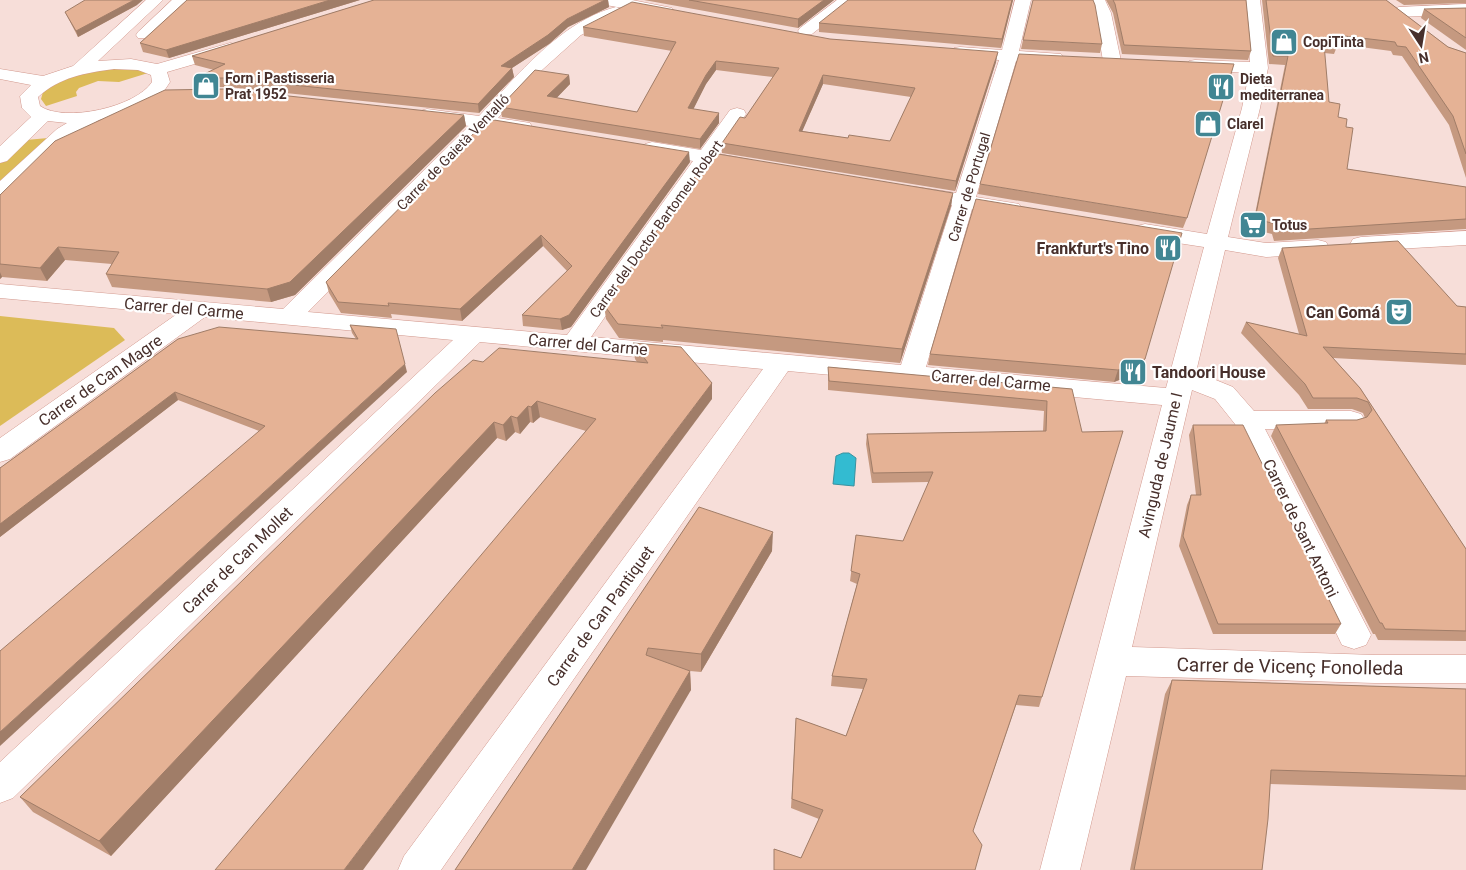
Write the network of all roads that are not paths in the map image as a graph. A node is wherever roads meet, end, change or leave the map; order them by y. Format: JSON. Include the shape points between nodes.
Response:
{"nodes":[{"id":1,"x":155,"y":0,"type":"edge"},
{"id":2,"x":168,"y":0,"type":"edge"},
{"id":3,"x":181,"y":0,"type":"edge"},
{"id":4,"x":606,"y":0,"type":"edge"},
{"id":5,"x":847,"y":0,"type":"edge"},
{"id":6,"x":1022,"y":0,"type":"edge"},
{"id":7,"x":1097,"y":0,"type":"edge"},
{"id":8,"x":1252,"y":0,"type":"edge"},
{"id":9,"x":637,"y":2,"type":"edge"},
{"id":10,"x":1466,"y":9,"type":"edge"},
{"id":11,"x":684,"y":14,"type":"edge"},
{"id":12,"x":1421,"y":28,"type":"edge"},
{"id":13,"x":806,"y":35,"type":"edge"},
{"id":14,"x":240,"y":44,"type":"edge"},
{"id":15,"x":946,"y":50,"type":"edge"},
{"id":16,"x":114,"y":56,"type":"junction"},
{"id":17,"x":1009,"y":56,"type":"junction"},
{"id":18,"x":1073,"y":59,"type":"edge"},
{"id":19,"x":1092,"y":60,"type":"edge"},
{"id":20,"x":1112,"y":61,"type":"junction"},
{"id":21,"x":1131,"y":62,"type":"edge"},
{"id":22,"x":1179,"y":64,"type":"edge"},
{"id":23,"x":79,"y":68,"type":"junction"},
{"id":24,"x":1258,"y":68,"type":"junction"},
{"id":25,"x":156,"y":70,"type":"junction"},
{"id":26,"x":0,"y":74,"type":"edge"},
{"id":27,"x":45,"y":82,"type":"junction"},
{"id":28,"x":178,"y":93,"type":"edge"},
{"id":29,"x":152,"y":95,"type":"junction"},
{"id":30,"x":410,"y":114,"type":"edge"},
{"id":31,"x":737,"y":114,"type":"dead end"},
{"id":32,"x":44,"y":115,"type":"junction"},
{"id":33,"x":94,"y":116,"type":"junction"},
{"id":34,"x":485,"y":121,"type":"junction"},
{"id":35,"x":538,"y":130,"type":"edge"},
{"id":36,"x":635,"y":146,"type":"edge"},
{"id":37,"x":0,"y":156,"type":"edge"},
{"id":38,"x":708,"y":157,"type":"junction"},
{"id":39,"x":764,"y":167,"type":"edge"},
{"id":40,"x":900,"y":190,"type":"edge"},
{"id":41,"x":0,"y":192,"type":"edge"},
{"id":42,"x":964,"y":201,"type":"junction"},
{"id":43,"x":1028,"y":212,"type":"edge"},
{"id":44,"x":1126,"y":228,"type":"edge"},
{"id":45,"x":1466,"y":238,"type":"edge"},
{"id":46,"x":1215,"y":242,"type":"junction"},
{"id":47,"x":0,"y":291,"type":"edge"},
{"id":48,"x":201,"y":309,"type":"junction"},
{"id":49,"x":289,"y":317,"type":"junction"},
{"id":50,"x":474,"y":334,"type":"junction"},
{"id":51,"x":574,"y":343,"type":"junction"},
{"id":52,"x":781,"y":362,"type":"junction"},
{"id":53,"x":911,"y":373,"type":"junction"},
{"id":54,"x":1178,"y":387,"type":"junction"},
{"id":55,"x":1247,"y":420,"type":"junction"},
{"id":56,"x":1350,"y":420,"type":"edge"},
{"id":57,"x":0,"y":452,"type":"edge"},
{"id":58,"x":1354,"y":635,"type":"dead end"},
{"id":59,"x":1113,"y":662,"type":"junction"},
{"id":60,"x":1466,"y":669,"type":"edge"},
{"id":61,"x":0,"y":786,"type":"edge"},
{"id":62,"x":418,"y":870,"type":"edge"},
{"id":63,"x":1060,"y":870,"type":"edge"}],
"edges":[{"from":1,"to":23,"type":"street"},
{"from":2,"to":16,"type":"street"},
{"from":3,"to":16,"type":"street"},
{"from":4,"to":9,"type":"street"},
{"from":5,"to":13,"type":"street"},
{"from":6,"to":17,"type":"street","name":"Carrer de Portugal"},
{"from":7,"to":20,"type":"street"},
{"from":8,"to":24,"type":"street","name":"Avinguda de Jaume I"},
{"from":9,"to":11,"type":"street"},
{"from":9,"to":34,"type":"street","name":"Carrer de Gaietà Ventalló","via":[[575,32],[536,66]]},
{"from":10,"to":12,"type":"street","via":[[1394,8]]},
{"from":14,"to":25,"type":"street"},
{"from":15,"to":17,"type":"street"},
{"from":16,"to":23,"type":"street"},
{"from":16,"to":25,"type":"street"},
{"from":17,"to":18,"type":"street"},
{"from":17,"to":42,"type":"street","name":"Carrer de Portugal"},
{"from":19,"to":20,"type":"street"},
{"from":20,"to":21,"type":"street"},
{"from":22,"to":24,"type":"street"},
{"from":23,"to":27,"type":"street"},
{"from":24,"to":46,"type":"street","name":"Avinguda de Jaume I","via":[[1251,108]]},
{"from":25,"to":29,"type":"street","via":[[161,82]]},
{"from":26,"to":27,"type":"street"},
{"from":27,"to":32,"type":"street","via":[[29,96],[31,108]]},
{"from":28,"to":29,"type":"street"},
{"from":29,"to":33,"type":"street","via":[[122,109]]},
{"from":30,"to":34,"type":"street"},
{"from":31,"to":38,"type":"street","name":"Carrer del Doctor Bartomeu Robert"},
{"from":32,"to":33,"type":"street","via":[[68,118]]},
{"from":32,"to":37,"type":"street"},
{"from":33,"to":41,"type":"street","via":[[64,133]]},
{"from":34,"to":35,"type":"street"},
{"from":34,"to":49,"type":"street","name":"Carrer de Gaietà Ventalló"},
{"from":36,"to":38,"type":"street"},
{"from":38,"to":39,"type":"street"},
{"from":38,"to":51,"type":"street","name":"Carrer del Doctor Bartomeu Robert"},
{"from":40,"to":42,"type":"street"},
{"from":42,"to":43,"type":"street"},
{"from":42,"to":53,"type":"street","name":"Carrer de Portugal"},
{"from":44,"to":46,"type":"street"},
{"from":45,"to":46,"type":"street","via":[[1266,250]]},
{"from":46,"to":54,"type":"street","name":"Avinguda de Jaume I"},
{"from":47,"to":48,"type":"street","name":"Carrer del Carme"},
{"from":48,"to":49,"type":"street","name":"Carrer del Carme"},
{"from":48,"to":57,"type":"street","name":"Carrer de Can Magre"},
{"from":49,"to":50,"type":"street","name":"Carrer del Carme"},
{"from":50,"to":51,"type":"street","name":"Carrer del Carme"},
{"from":50,"to":61,"type":"street","name":"Carrer de Can Mollet"},
{"from":51,"to":52,"type":"street","name":"Carrer del Carme"},
{"from":52,"to":53,"type":"street","name":"Carrer del Carme"},
{"from":52,"to":62,"type":"street","name":"Carrer de Can Pantiquet"},
{"from":53,"to":54,"type":"street","name":"Carrer del Carme"},
{"from":54,"to":55,"type":"street","name":"Carrer de Sant Antoni","via":[[1224,393]]},
{"from":54,"to":59,"type":"street","name":"Avinguda de Jaume I"},
{"from":55,"to":56,"type":"street"},
{"from":55,"to":58,"type":"street","name":"Carrer de Sant Antoni"},
{"from":59,"to":60,"type":"street","name":"Carrer de Vicenç Fonolleda"},
{"from":59,"to":63,"type":"street","name":"Avinguda de Jaume I"}]}
